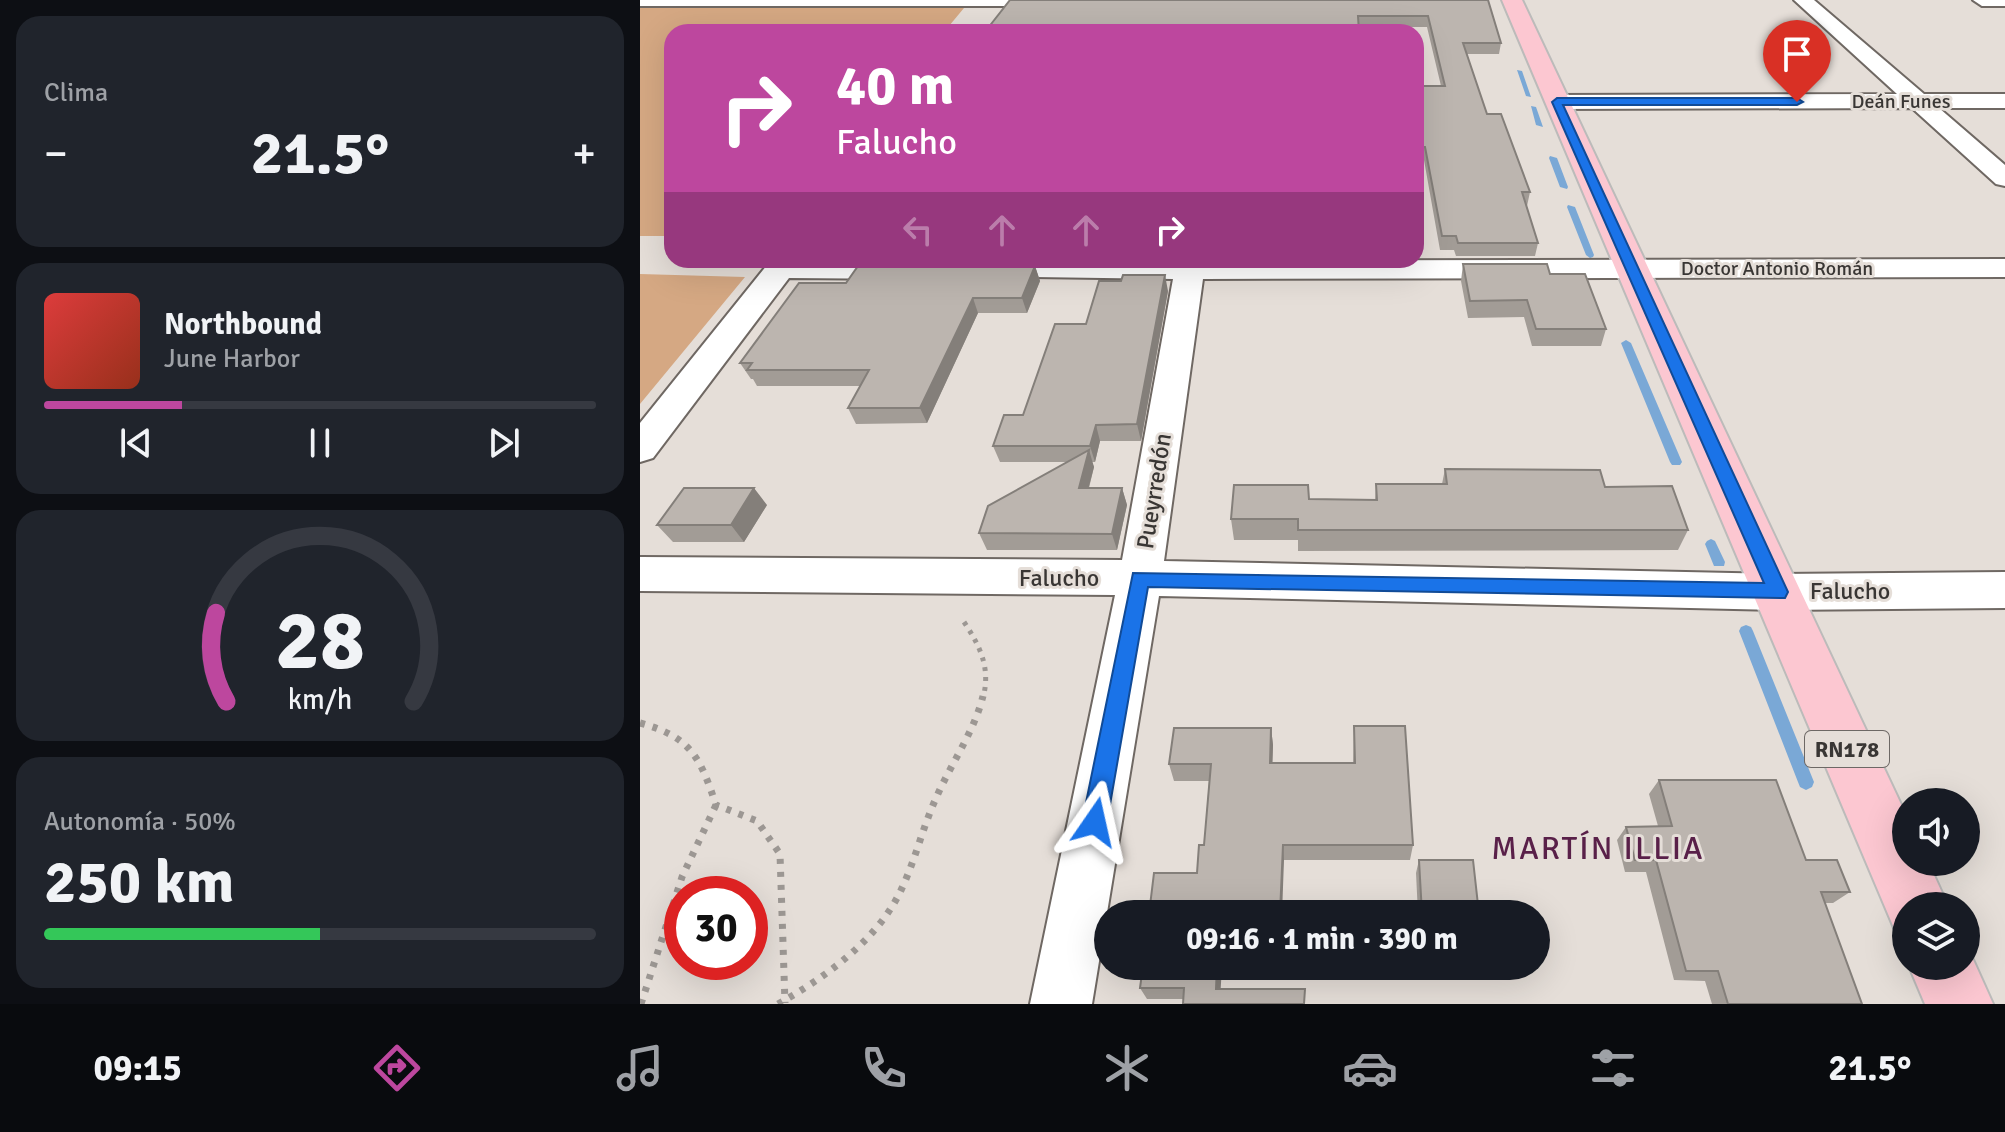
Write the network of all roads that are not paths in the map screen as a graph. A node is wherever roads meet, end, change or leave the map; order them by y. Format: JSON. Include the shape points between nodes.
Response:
{"nodes":[{"id":1,"x":640,"y":0,"type":"edge"},
{"id":2,"x":732,"y":0,"type":"edge"},
{"id":3,"x":987,"y":0,"type":"edge"},
{"id":4,"x":1082,"y":0,"type":"edge"},
{"id":5,"x":1512,"y":0,"type":"edge"},
{"id":6,"x":1803,"y":0,"type":"edge"},
{"id":7,"x":1982,"y":0,"type":"edge"},
{"id":8,"x":2005,"y":0,"type":"edge"},
{"id":9,"x":970,"y":22,"type":"dead end"},
{"id":10,"x":2005,"y":101,"type":"edge"},
{"id":11,"x":1557,"y":102,"type":"junction"},
{"id":12,"x":1918,"y":102,"type":"junction"},
{"id":13,"x":2005,"y":178,"type":"edge"},
{"id":14,"x":1424,"y":267,"type":"edge"},
{"id":15,"x":782,"y":268,"type":"edge"},
{"id":16,"x":881,"y":268,"type":"edge"},
{"id":17,"x":1043,"y":268,"type":"edge"},
{"id":18,"x":1190,"y":268,"type":"edge"},
{"id":19,"x":1630,"y":268,"type":"junction"},
{"id":20,"x":2005,"y":268,"type":"edge"},
{"id":21,"x":640,"y":449,"type":"edge"},
{"id":22,"x":640,"y":574,"type":"edge"},
{"id":23,"x":1140,"y":578,"type":"junction"},
{"id":24,"x":2005,"y":590,"type":"edge"},
{"id":25,"x":1778,"y":592,"type":"junction"},
{"id":26,"x":1910,"y":892,"type":"edge"},
{"id":27,"x":1948,"y":980,"type":"edge"},
{"id":28,"x":1061,"y":1004,"type":"edge"},
{"id":29,"x":1959,"y":1004,"type":"edge"}],
"edges":[{"from":1,"to":2,"type":"street"},
{"from":2,"to":3,"type":"street"},
{"from":3,"to":4,"type":"street"},
{"from":3,"to":9,"type":"street"},
{"from":5,"to":11,"type":"main road","number":"RN178"},
{"from":6,"to":12,"type":"street"},
{"from":7,"to":8,"type":"street"},
{"from":10,"to":12,"type":"street","name":"Deán Funes"},
{"from":11,"to":12,"type":"street","name":"Deán Funes"},
{"from":11,"to":19,"type":"main road","number":"RN178"},
{"from":12,"to":13,"type":"street"},
{"from":14,"to":19,"type":"street","name":"Doctor Antonio Román"},
{"from":15,"to":21,"type":"street"},
{"from":16,"to":17,"type":"street","name":"Doctor Antonio Román"},
{"from":18,"to":23,"type":"street","name":"Pueyrredón"},
{"from":19,"to":20,"type":"street","name":"Doctor Antonio Román"},
{"from":19,"to":25,"type":"main road","number":"RN178"},
{"from":22,"to":23,"type":"street","name":"Falucho"},
{"from":23,"to":25,"type":"street","name":"Falucho"},
{"from":23,"to":28,"type":"street","name":"Pueyrredón"},
{"from":24,"to":25,"type":"street","name":"Falucho"},
{"from":25,"to":26,"type":"main road","number":"RN178"},
{"from":27,"to":29,"type":"main road"}]}
